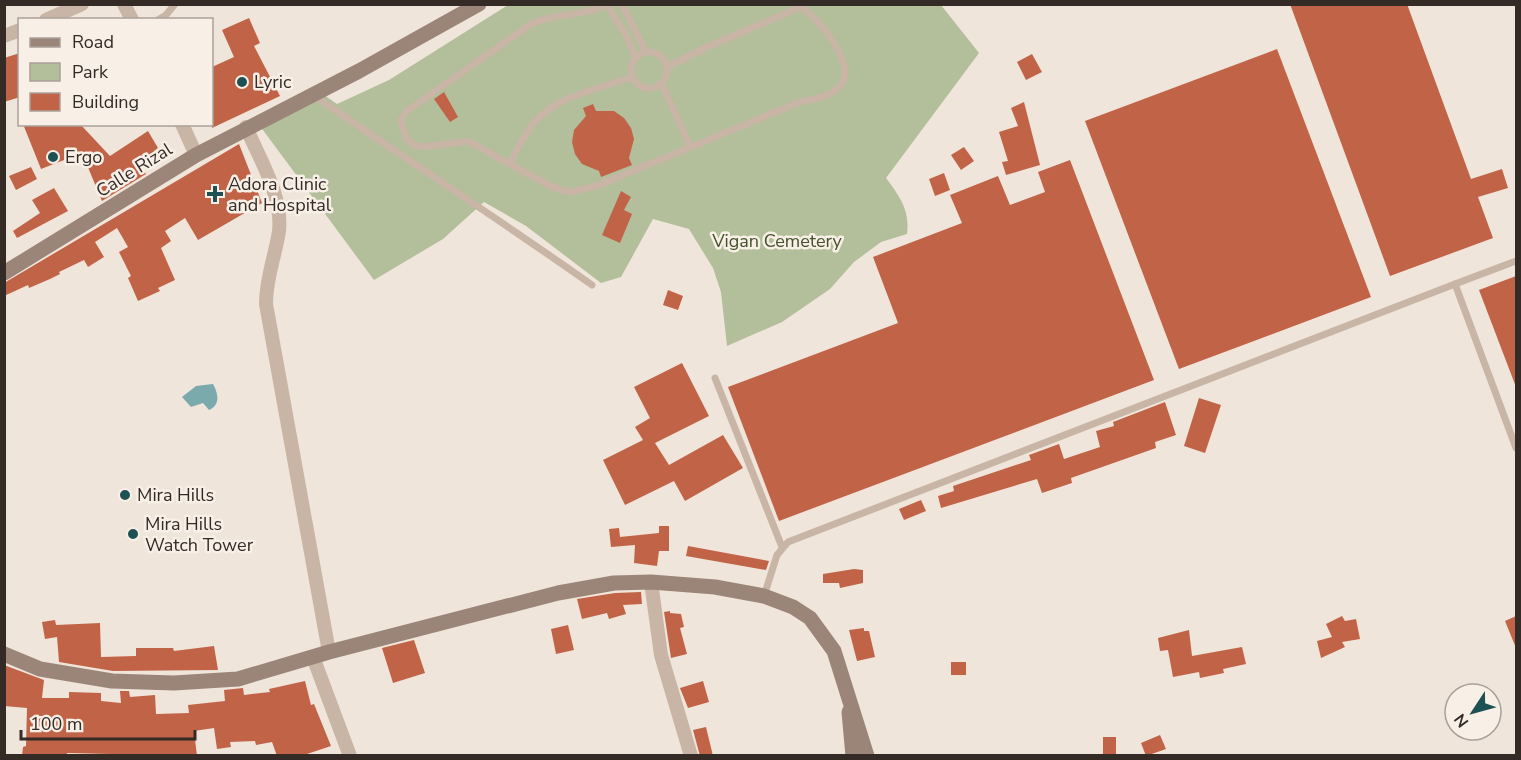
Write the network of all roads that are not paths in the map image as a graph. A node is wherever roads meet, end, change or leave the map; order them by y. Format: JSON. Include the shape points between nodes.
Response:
{"nodes":[{"id":1,"x":82,"y":4,"type":"edge"},
{"id":2,"x":124,"y":4,"type":"edge"},
{"id":3,"x":175,"y":4,"type":"edge"},
{"id":4,"x":479,"y":4,"type":"edge"},
{"id":5,"x":622,"y":4,"type":"edge"},
{"id":6,"x":607,"y":5,"type":"edge"},
{"id":7,"x":785,"y":8,"type":"edge"},
{"id":8,"x":455,"y":11,"type":"edge"},
{"id":9,"x":50,"y":18,"type":"edge"},
{"id":10,"x":131,"y":18,"type":"edge"},
{"id":11,"x":161,"y":18,"type":"edge"},
{"id":12,"x":646,"y":52,"type":"junction"},
{"id":13,"x":636,"y":57,"type":"junction"},
{"id":14,"x":668,"y":67,"type":"junction"},
{"id":15,"x":632,"y":77,"type":"junction"},
{"id":16,"x":662,"y":84,"type":"junction"},
{"id":17,"x":313,"y":95,"type":"junction"},
{"id":18,"x":183,"y":126,"type":"edge"},
{"id":19,"x":246,"y":127,"type":"junction"},
{"id":20,"x":690,"y":146,"type":"junction"},
{"id":21,"x":196,"y":155,"type":"junction"},
{"id":22,"x":510,"y":163,"type":"junction"},
{"id":23,"x":1516,"y":261,"type":"edge"},
{"id":24,"x":4,"y":273,"type":"edge"},
{"id":25,"x":1455,"y":284,"type":"junction"},
{"id":26,"x":592,"y":285,"type":"dead end"},
{"id":27,"x":715,"y":378,"type":"dead end"},
{"id":28,"x":1516,"y":448,"type":"edge"},
{"id":29,"x":782,"y":547,"type":"junction"},
{"id":30,"x":651,"y":582,"type":"junction"},
{"id":31,"x":764,"y":596,"type":"junction"},
{"id":32,"x":329,"y":652,"type":"junction"},
{"id":33,"x":4,"y":654,"type":"edge"},
{"id":34,"x":313,"y":657,"type":"junction"},
{"id":35,"x":855,"y":745,"type":"edge"},
{"id":36,"x":350,"y":756,"type":"edge"},
{"id":37,"x":691,"y":756,"type":"edge"},
{"id":38,"x":867,"y":756,"type":"edge"}],
"edges":[{"from":1,"to":9,"type":"street"},
{"from":2,"to":10,"type":"street"},
{"from":3,"to":11,"type":"lane"},
{"from":4,"to":8,"type":"street","name":"Calle Rizal"},
{"from":5,"to":12,"type":"lane"},
{"from":6,"to":13,"type":"lane"},
{"from":6,"to":22,"type":"lane","via":[[592,13],[552,16],[531,24],[401,119],[406,138],[414,145],[468,141]]},
{"from":7,"to":14,"type":"lane"},
{"from":7,"to":20,"type":"lane","via":[[801,7],[820,21],[845,68],[842,84],[828,95],[796,103]]},
{"from":8,"to":17,"type":"street","name":"Calle Rizal"},
{"from":12,"to":13,"type":"lane"},
{"from":12,"to":14,"type":"lane","via":[[661,56]]},
{"from":13,"to":15,"type":"lane"},
{"from":14,"to":16,"type":"lane"},
{"from":15,"to":16,"type":"lane","via":[[647,89]]},
{"from":15,"to":22,"type":"lane","via":[[544,113]]},
{"from":16,"to":20,"type":"lane"},
{"from":17,"to":19,"type":"street","name":"Calle Rizal"},
{"from":17,"to":26,"type":"lane"},
{"from":18,"to":21,"type":"street"},
{"from":19,"to":21,"type":"street","name":"Calle Rizal"},
{"from":19,"to":32,"type":"street","via":[[275,194],[279,213],[266,304]]},
{"from":20,"to":22,"type":"lane","via":[[598,185],[571,192],[552,187]]},
{"from":21,"to":24,"type":"street","name":"Calle Rizal"},
{"from":23,"to":25,"type":"lane"},
{"from":25,"to":28,"type":"lane"},
{"from":25,"to":29,"type":"lane"},
{"from":27,"to":29,"type":"lane"},
{"from":29,"to":31,"type":"lane"},
{"from":30,"to":31,"type":"street"},
{"from":30,"to":32,"type":"street","via":[[614,583],[558,593]]},
{"from":30,"to":37,"type":"street","via":[[661,655]]},
{"from":31,"to":35,"type":"street","via":[[810,618],[834,651]]},
{"from":32,"to":34,"type":"street"},
{"from":33,"to":34,"type":"street","via":[[40,669],[102,679],[174,683],[238,679]]},
{"from":34,"to":36,"type":"street"},
{"from":35,"to":38,"type":"street"}]}
